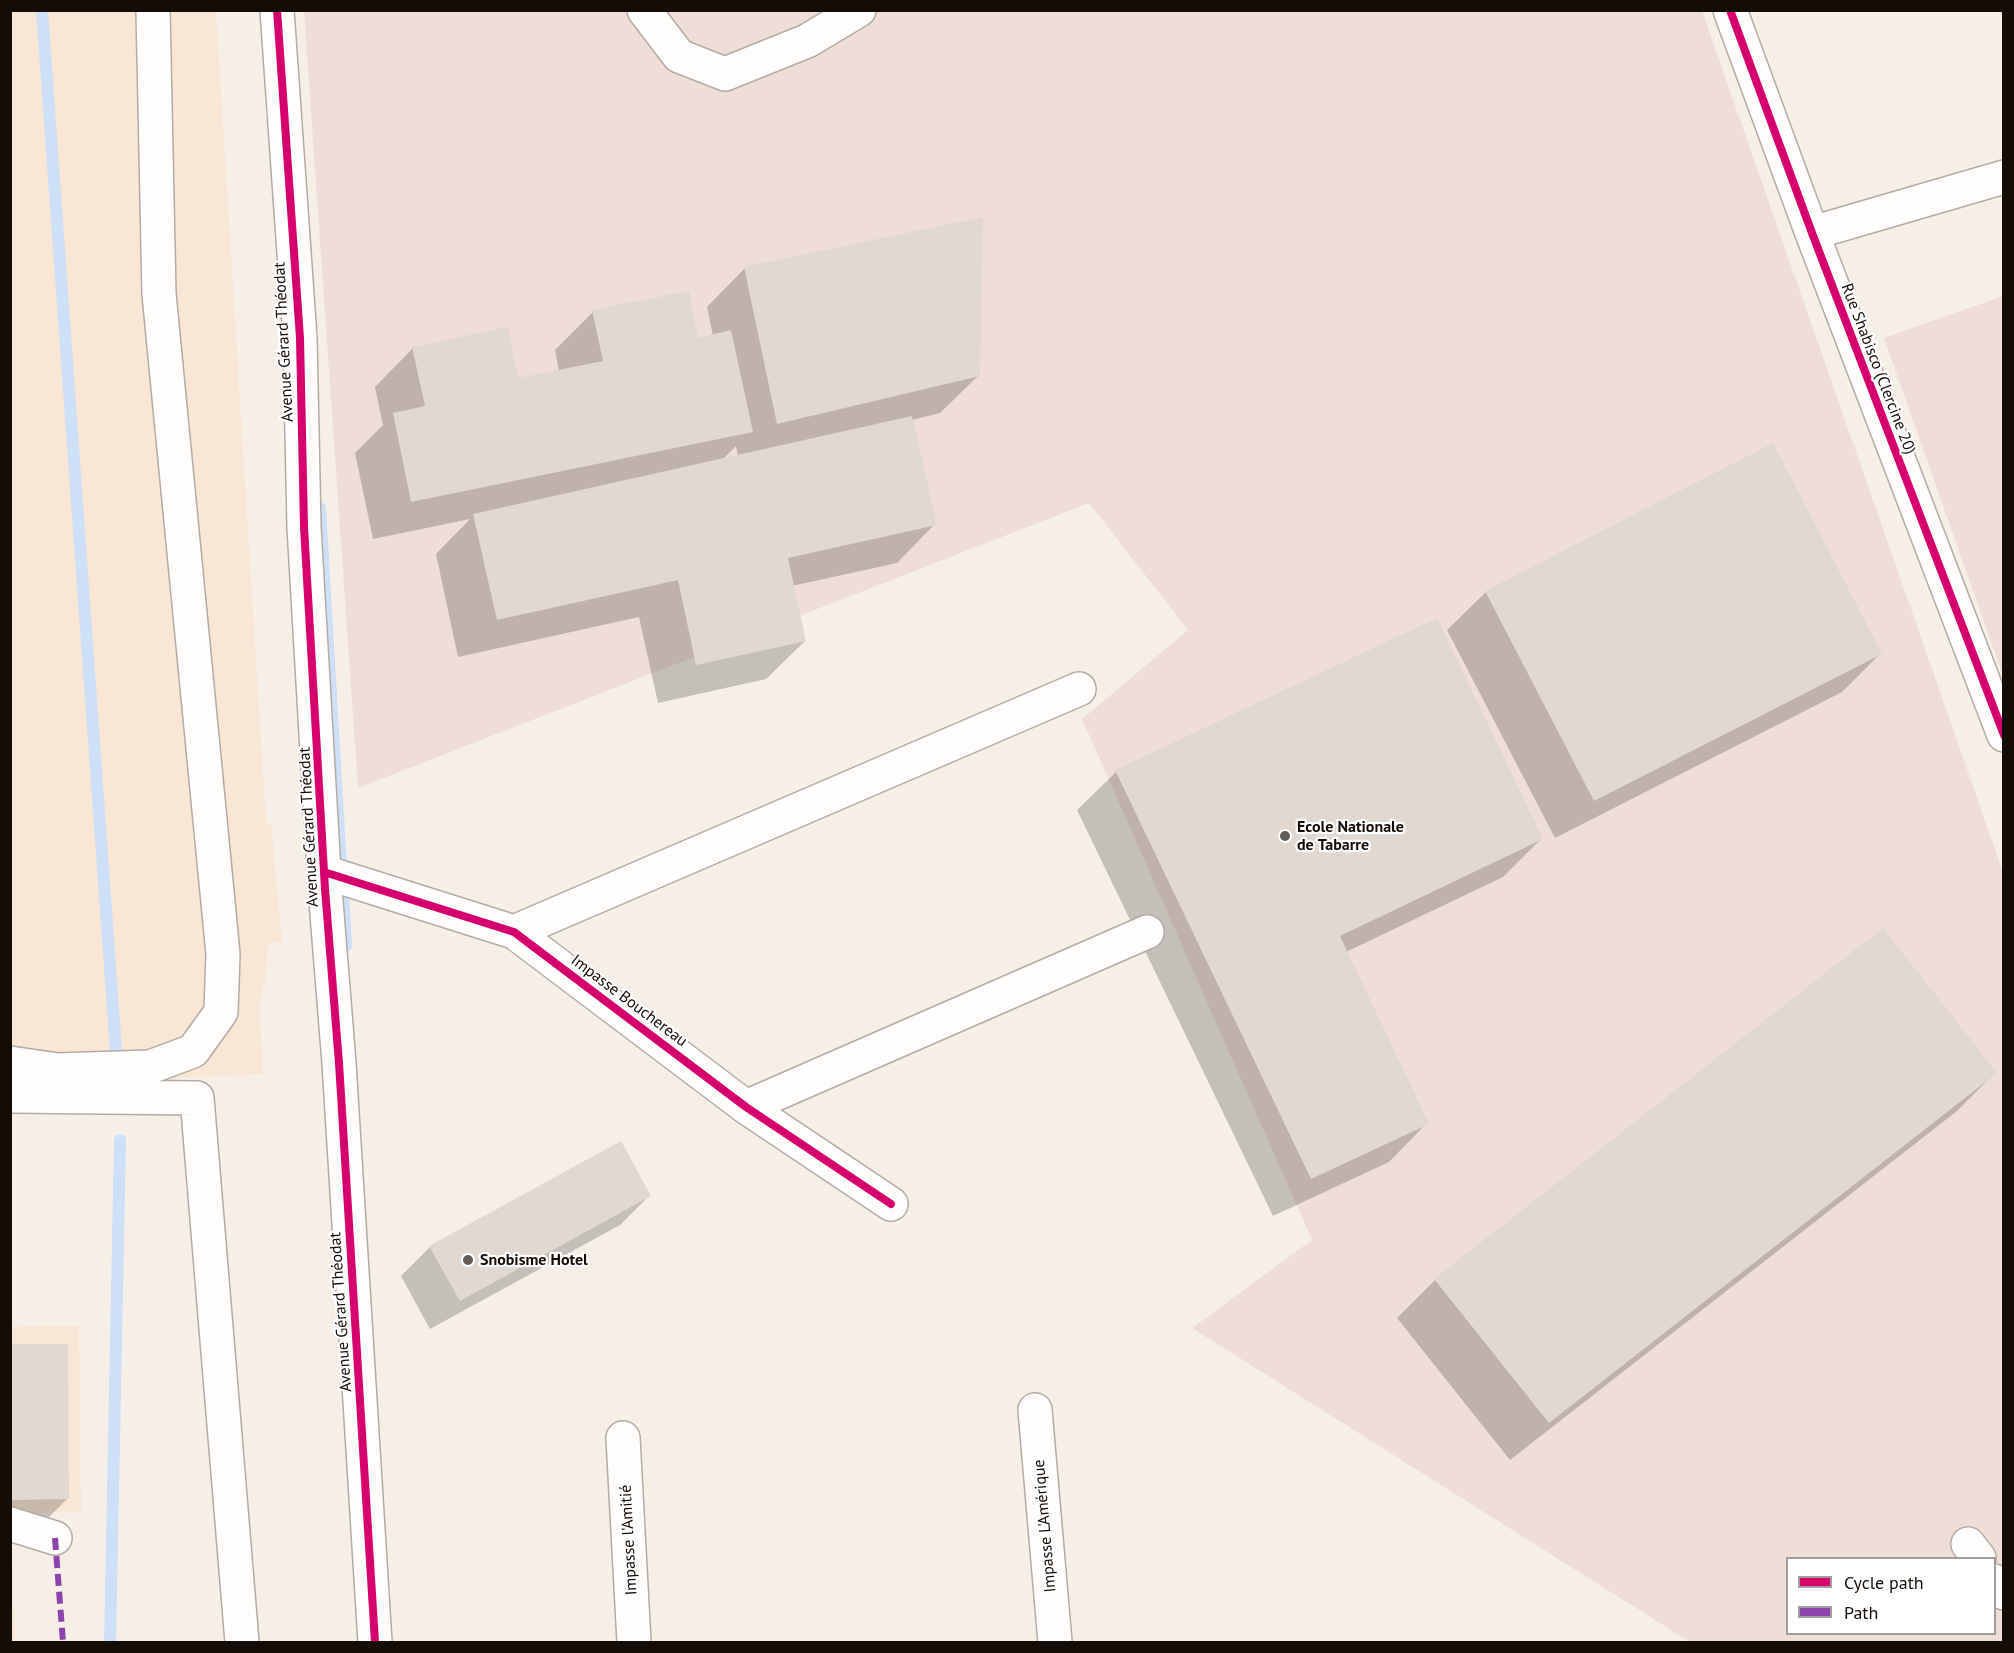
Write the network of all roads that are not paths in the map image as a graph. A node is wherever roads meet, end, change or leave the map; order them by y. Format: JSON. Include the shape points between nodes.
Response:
{"nodes":[{"id":1,"x":153,"y":10,"type":"edge"},
{"id":2,"x":277,"y":10,"type":"edge"},
{"id":3,"x":644,"y":10,"type":"edge"},
{"id":4,"x":859,"y":10,"type":"edge"},
{"id":5,"x":1730,"y":10,"type":"edge"},
{"id":6,"x":2004,"y":177,"type":"edge"},
{"id":7,"x":1812,"y":232,"type":"junction"},
{"id":8,"x":1078,"y":689,"type":"dead end"},
{"id":9,"x":2004,"y":735,"type":"edge"},
{"id":10,"x":324,"y":872,"type":"junction"},
{"id":11,"x":514,"y":932,"type":"junction"},
{"id":12,"x":1147,"y":932,"type":"dead end"},
{"id":13,"x":10,"y":1063,"type":"edge"},
{"id":14,"x":10,"y":1096,"type":"edge"},
{"id":15,"x":746,"y":1107,"type":"junction"},
{"id":16,"x":891,"y":1204,"type":"dead end"},
{"id":17,"x":1035,"y":1410,"type":"dead end"},
{"id":18,"x":623,"y":1438,"type":"dead end"},
{"id":19,"x":10,"y":1524,"type":"edge"},
{"id":20,"x":56,"y":1538,"type":"dead end"},
{"id":21,"x":242,"y":1642,"type":"edge"},
{"id":22,"x":375,"y":1642,"type":"edge"},
{"id":23,"x":634,"y":1642,"type":"edge"},
{"id":24,"x":1055,"y":1642,"type":"edge"}],
"edges":[{"from":1,"to":13,"type":"street","via":[[159,294],[223,954],[221,1012],[193,1051],[150,1067],[58,1070]]},
{"from":2,"to":10,"type":"street","name":"Avenue Gérard Théodat","via":[[300,338],[304,527]]},
{"from":3,"to":4,"type":"street","via":[[679,56],[725,75],[807,41]]},
{"from":5,"to":7,"type":"street","name":"Rue Shabisco (Clercine 20)"},
{"from":6,"to":7,"type":"street"},
{"from":7,"to":9,"type":"street","name":"Rue Shabisco (Clercine 20)"},
{"from":8,"to":11,"type":"street"},
{"from":10,"to":11,"type":"street","name":"Impasse Bouchereau"},
{"from":10,"to":22,"type":"street","name":"Avenue Gérard Théodat"},
{"from":11,"to":15,"type":"street","name":"Impasse Bouchereau"},
{"from":12,"to":15,"type":"street"},
{"from":14,"to":21,"type":"street","via":[[197,1098]]},
{"from":15,"to":16,"type":"street","name":"Impasse Bouchereau"},
{"from":17,"to":24,"type":"street","name":"Impasse L'Amérique"},
{"from":18,"to":23,"type":"street","name":"Impasse l'Amitié"},
{"from":19,"to":20,"type":"street"}]}
